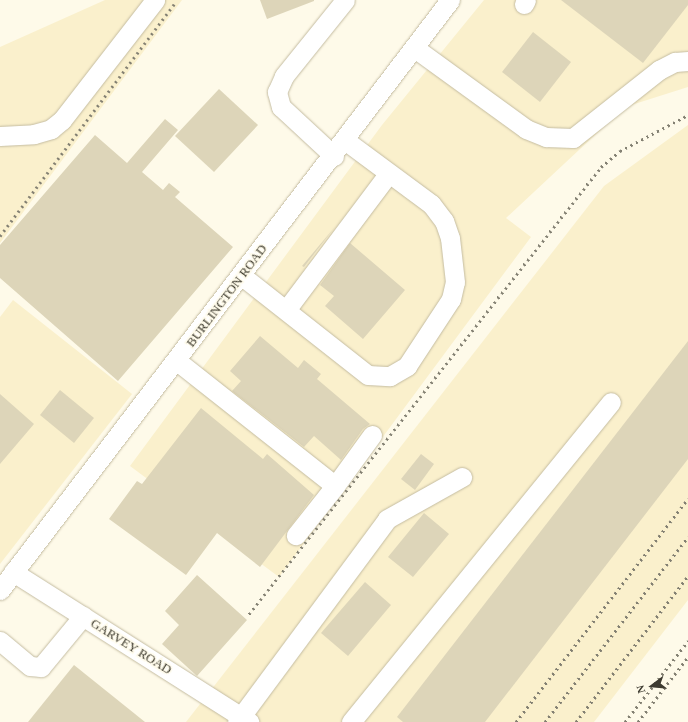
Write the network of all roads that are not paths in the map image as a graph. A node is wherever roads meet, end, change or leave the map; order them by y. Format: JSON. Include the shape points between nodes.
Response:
{"nodes":[{"id":1,"x":155,"y":0,"type":"edge"},
{"id":2,"x":345,"y":0,"type":"edge"},
{"id":3,"x":450,"y":0,"type":"edge"},
{"id":4,"x":416,"y":49,"type":"junction"},
{"id":5,"x":688,"y":61,"type":"edge"},
{"id":6,"x":0,"y":136,"type":"edge"},
{"id":7,"x":346,"y":141,"type":"junction"},
{"id":8,"x":334,"y":156,"type":"junction"},
{"id":9,"x":390,"y":173,"type":"junction"},
{"id":10,"x":242,"y":276,"type":"junction"},
{"id":11,"x":286,"y":310,"type":"junction"},
{"id":12,"x":177,"y":360,"type":"junction"},
{"id":13,"x":611,"y":402,"type":"dead end"},
{"id":14,"x":372,"y":435,"type":"dead end"},
{"id":15,"x":462,"y":477,"type":"dead end"},
{"id":16,"x":335,"y":486,"type":"junction"},
{"id":17,"x":296,"y":535,"type":"dead end"},
{"id":18,"x":13,"y":572,"type":"junction"},
{"id":19,"x":0,"y":590,"type":"edge"},
{"id":20,"x":82,"y":616,"type":"junction"},
{"id":21,"x":0,"y":641,"type":"edge"},
{"id":22,"x":242,"y":720,"type":"edge"},
{"id":23,"x":351,"y":722,"type":"edge"}],
"edges":[{"from":1,"to":6,"type":"street","via":[[62,120],[51,129],[34,134]]},
{"from":2,"to":8,"type":"street","via":[[284,76],[277,92],[281,107]]},
{"from":3,"to":4,"type":"street","name":"BURLINGTON ROAD"},
{"from":4,"to":5,"type":"street","via":[[526,129],[546,138],[573,138],[659,70],[675,62]]},
{"from":4,"to":7,"type":"street","name":"BURLINGTON ROAD"},
{"from":7,"to":8,"type":"street","name":"BURLINGTON ROAD"},
{"from":7,"to":9,"type":"street"},
{"from":8,"to":10,"type":"street","name":"BURLINGTON ROAD"},
{"from":9,"to":11,"type":"street"},
{"from":9,"to":11,"type":"street","via":[[431,204],[444,221],[454,260],[455,282],[452,299],[407,366],[390,376],[368,375]]},
{"from":10,"to":11,"type":"street"},
{"from":10,"to":12,"type":"street","name":"BURLINGTON ROAD"},
{"from":12,"to":16,"type":"street"},
{"from":12,"to":18,"type":"street","name":"BURLINGTON ROAD"},
{"from":13,"to":23,"type":"street"},
{"from":14,"to":16,"type":"street"},
{"from":15,"to":22,"type":"street","via":[[387,519]]},
{"from":16,"to":17,"type":"street"},
{"from":18,"to":19,"type":"street","name":"BURLINGTON ROAD"},
{"from":18,"to":20,"type":"street","name":"GARVEY ROAD"},
{"from":20,"to":21,"type":"street","via":[[46,664],[38,668],[30,666]]},
{"from":20,"to":22,"type":"street","name":"GARVEY ROAD"}]}
